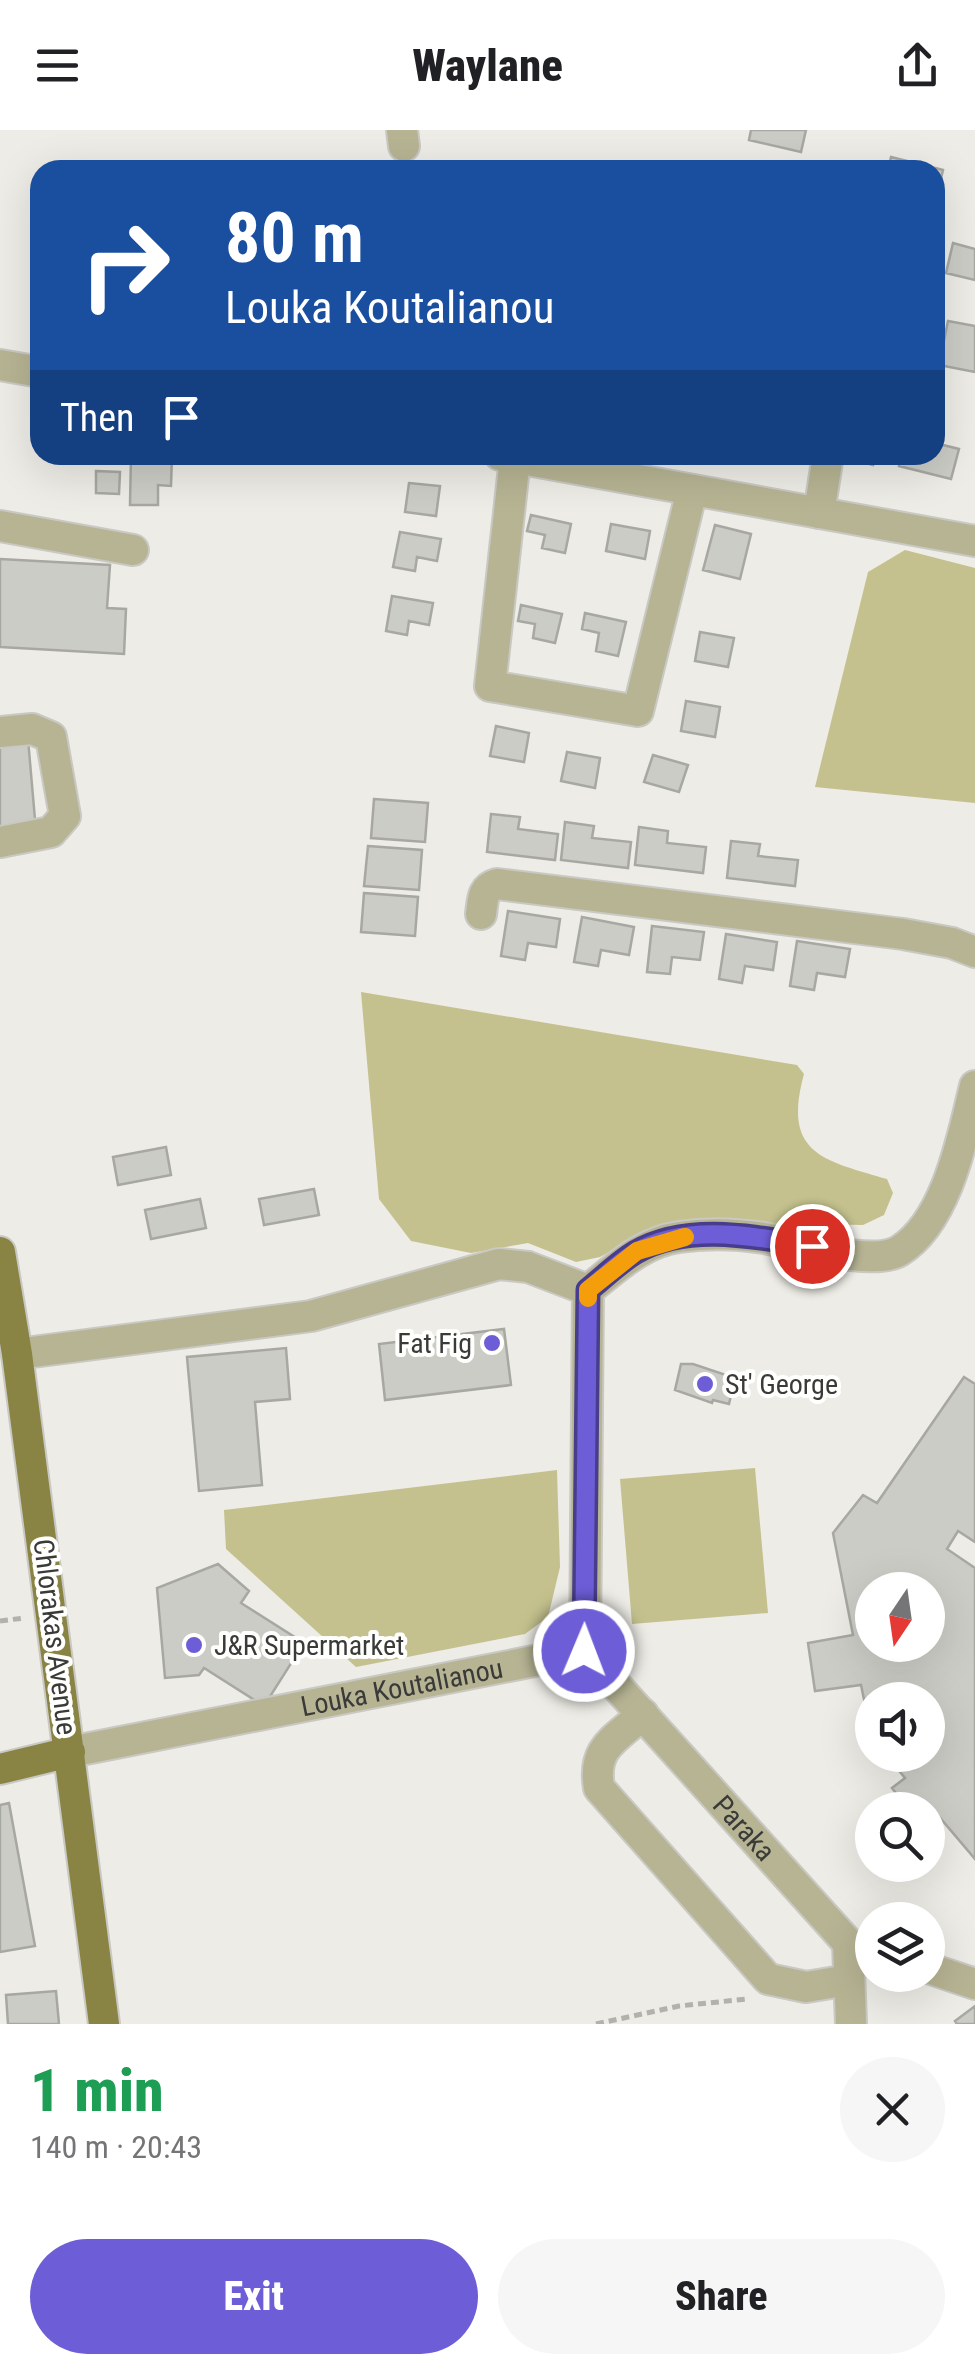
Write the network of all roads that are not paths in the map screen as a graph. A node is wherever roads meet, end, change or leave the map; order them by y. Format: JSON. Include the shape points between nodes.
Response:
{"nodes":[{"id":1,"x":0,"y":365,"type":"edge"},
{"id":2,"x":30,"y":370,"type":"edge"},
{"id":3,"x":506,"y":465,"type":"edge"},
{"id":4,"x":556,"y":465,"type":"edge"},
{"id":5,"x":826,"y":465,"type":"edge"},
{"id":6,"x":692,"y":490,"type":"junction"},
{"id":7,"x":819,"y":512,"type":"junction"},
{"id":8,"x":0,"y":526,"type":"edge"},
{"id":9,"x":975,"y":541,"type":"edge"},
{"id":10,"x":133,"y":550,"type":"dead end"},
{"id":11,"x":0,"y":732,"type":"edge"},
{"id":12,"x":0,"y":842,"type":"edge"},
{"id":13,"x":481,"y":914,"type":"dead end"},
{"id":14,"x":975,"y":952,"type":"edge"},
{"id":15,"x":975,"y":1086,"type":"edge"},
{"id":16,"x":968,"y":1144,"type":"edge"},
{"id":17,"x":0,"y":1252,"type":"edge"},
{"id":18,"x":588,"y":1290,"type":"junction"},
{"id":19,"x":18,"y":1354,"type":"junction"},
{"id":20,"x":584,"y":1651,"type":"junction"},
{"id":21,"x":643,"y":1714,"type":"junction"},
{"id":22,"x":70,"y":1752,"type":"junction"},
{"id":23,"x":0,"y":1768,"type":"edge"},
{"id":24,"x":855,"y":1942,"type":"edge"},
{"id":25,"x":855,"y":1964,"type":"edge"},
{"id":26,"x":945,"y":1974,"type":"edge"},
{"id":27,"x":850,"y":1980,"type":"junction"},
{"id":28,"x":975,"y":1984,"type":"edge"},
{"id":29,"x":104,"y":2024,"type":"edge"},
{"id":30,"x":851,"y":2024,"type":"edge"}],
"edges":[{"from":1,"to":2,"type":"street"},
{"from":3,"to":6,"type":"street","via":[[490,686],[638,710]]},
{"from":4,"to":6,"type":"street"},
{"from":5,"to":7,"type":"street"},
{"from":6,"to":7,"type":"street"},
{"from":7,"to":9,"type":"street"},
{"from":8,"to":10,"type":"street"},
{"from":11,"to":12,"type":"street","via":[[32,729],[52,737],[64,816],[52,832]]},
{"from":13,"to":14,"type":"street","via":[[483,895],[497,884],[890,932]]},
{"from":15,"to":16,"type":"street"},
{"from":16,"to":18,"type":"street","via":[[921,1229],[900,1250],[866,1256],[760,1238],[677,1237],[637,1251]]},
{"from":17,"to":19,"type":"main road","name":"Chlorakas Avenue"},
{"from":18,"to":19,"type":"street","via":[[528,1267],[498,1264],[310,1316]]},
{"from":18,"to":20,"type":"street"},
{"from":19,"to":22,"type":"main road","name":"Chlorakas Avenue"},
{"from":20,"to":21,"type":"street","name":"Paraka"},
{"from":20,"to":22,"type":"street","name":"Louka Koutalianou"},
{"from":21,"to":24,"type":"street","name":"Paraka"},
{"from":21,"to":27,"type":"street","via":[[601,1752],[598,1788],[768,1979],[806,1988]]},
{"from":22,"to":23,"type":"main road"},
{"from":22,"to":29,"type":"main road","name":"Chlorakas Avenue"},
{"from":25,"to":27,"type":"street","name":"Paraka"},
{"from":26,"to":28,"type":"street"},
{"from":27,"to":30,"type":"street","name":"Paraka"}]}
